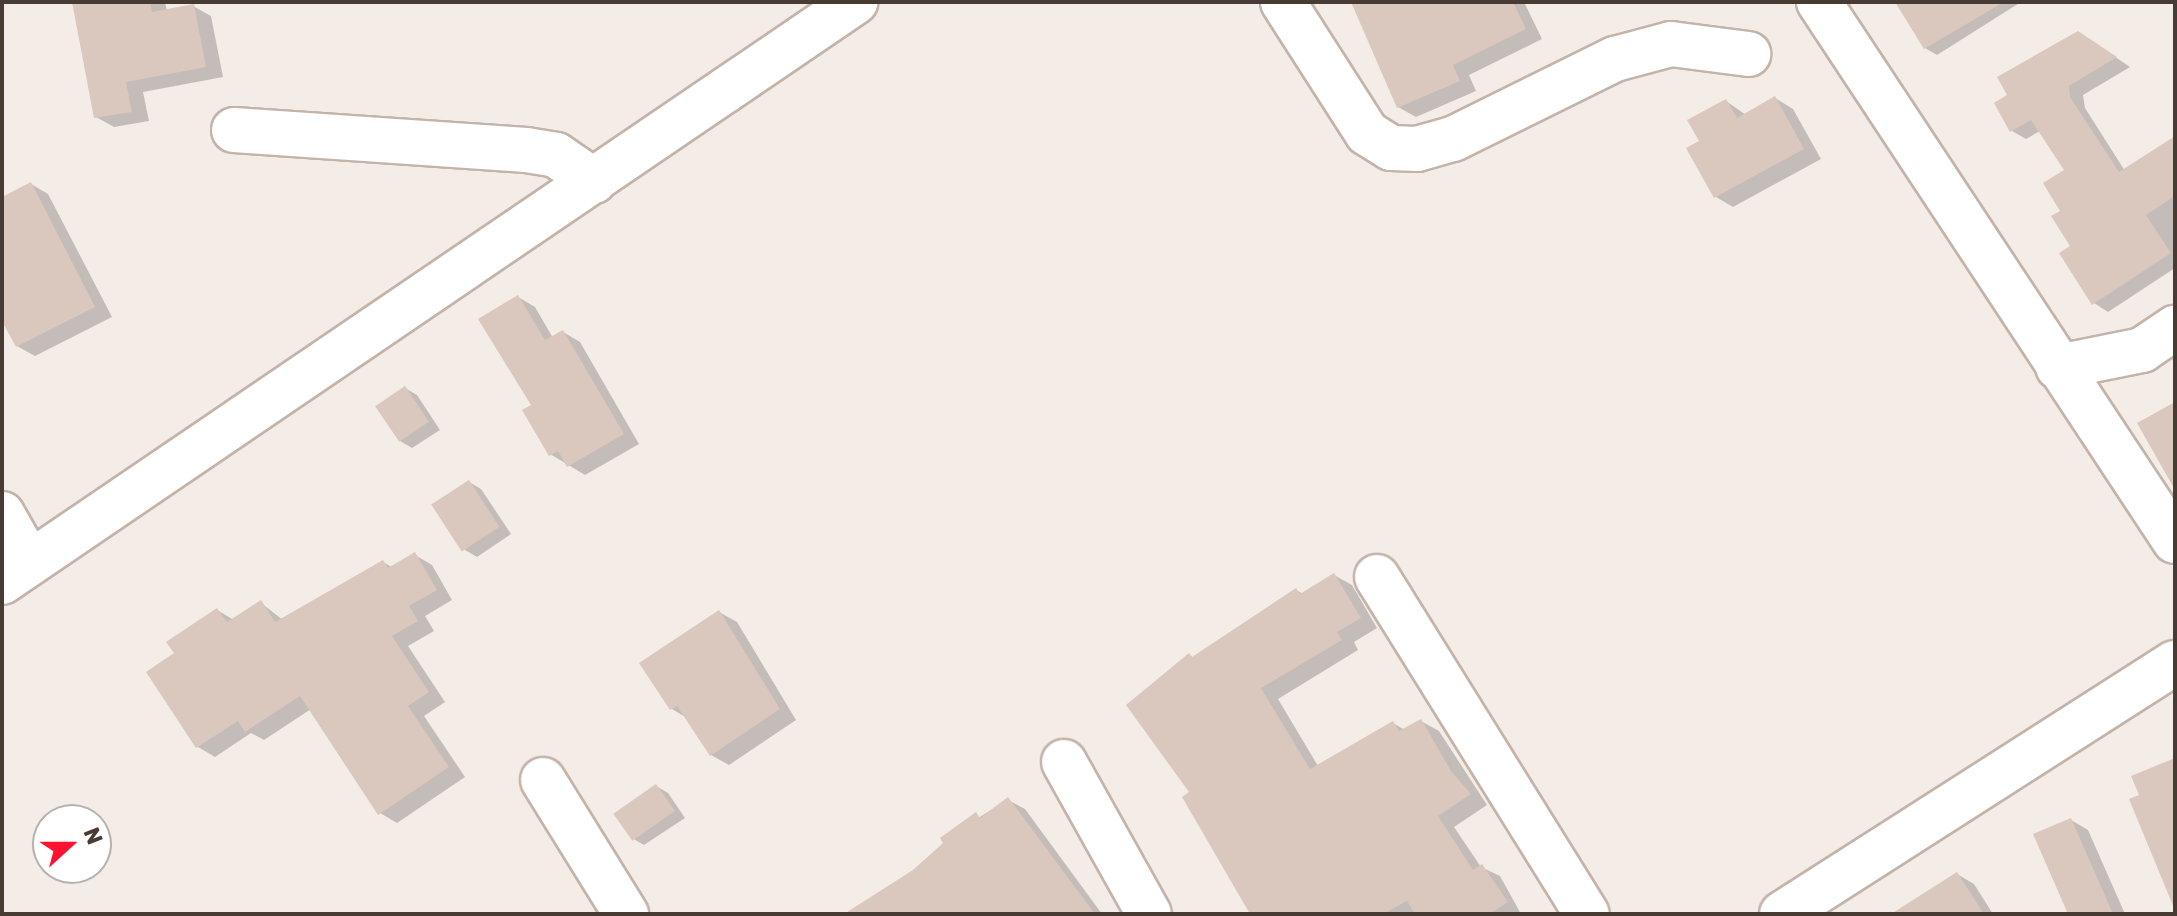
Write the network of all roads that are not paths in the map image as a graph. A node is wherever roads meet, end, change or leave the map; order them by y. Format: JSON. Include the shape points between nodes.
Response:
{"nodes":[{"id":1,"x":855,"y":2,"type":"edge"},
{"id":2,"x":1283,"y":2,"type":"edge"},
{"id":3,"x":1819,"y":2,"type":"edge"},
{"id":4,"x":1748,"y":54,"type":"dead end"},
{"id":5,"x":234,"y":130,"type":"dead end"},
{"id":6,"x":594,"y":181,"type":"junction"},
{"id":7,"x":2175,"y":328,"type":"edge"},
{"id":8,"x":2058,"y":367,"type":"junction"},
{"id":9,"x":2,"y":514,"type":"edge"},
{"id":10,"x":2175,"y":541,"type":"edge"},
{"id":11,"x":16,"y":572,"type":"edge"},
{"id":12,"x":1377,"y":577,"type":"dead end"},
{"id":13,"x":2175,"y":663,"type":"edge"},
{"id":14,"x":1064,"y":762,"type":"dead end"},
{"id":15,"x":543,"y":780,"type":"dead end"},
{"id":16,"x":626,"y":914,"type":"edge"},
{"id":17,"x":1149,"y":914,"type":"edge"},
{"id":18,"x":1587,"y":914,"type":"edge"},
{"id":19,"x":1782,"y":914,"type":"edge"}],
"edges":[{"from":1,"to":6,"type":"street"},
{"from":2,"to":4,"type":"street","via":[[1367,133],[1391,148],[1417,149],[1453,139],[1615,59],[1671,44]]},
{"from":3,"to":8,"type":"street"},
{"from":5,"to":6,"type":"street","via":[[526,150],[556,155]]},
{"from":6,"to":11,"type":"street"},
{"from":7,"to":8,"type":"street","via":[[2142,350]]},
{"from":8,"to":10,"type":"street"},
{"from":9,"to":11,"type":"street"},
{"from":12,"to":18,"type":"street"},
{"from":13,"to":19,"type":"street"},
{"from":14,"to":17,"type":"street"},
{"from":15,"to":16,"type":"street"}]}
